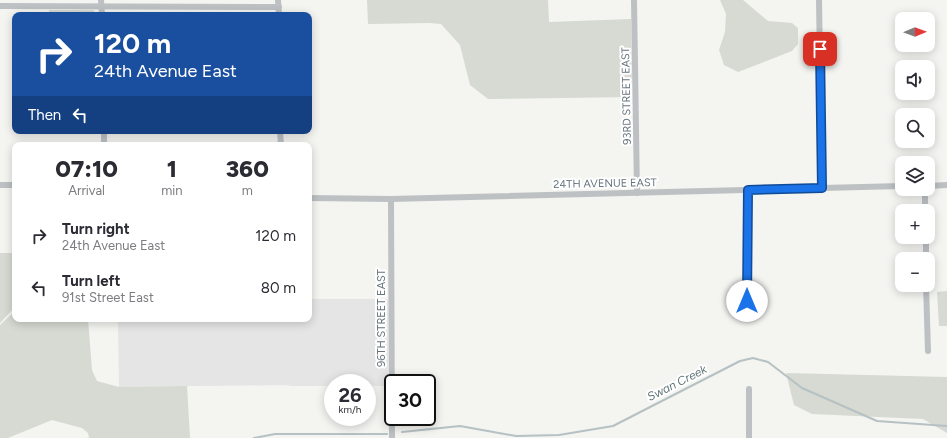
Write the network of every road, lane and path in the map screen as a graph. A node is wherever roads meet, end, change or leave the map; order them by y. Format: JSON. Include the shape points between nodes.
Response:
{"nodes":[{"id":1,"x":101,"y":0,"type":"edge"},
{"id":2,"x":634,"y":0,"type":"edge"},
{"id":3,"x":819,"y":0,"type":"edge"},
{"id":4,"x":279,"y":3,"type":"edge"},
{"id":5,"x":0,"y":6,"type":"edge"},
{"id":6,"x":102,"y":7,"type":"junction"},
{"id":7,"x":102,"y":12,"type":"edge"},
{"id":8,"x":0,"y":185,"type":"edge"},
{"id":9,"x":12,"y":185,"type":"edge"},
{"id":10,"x":895,"y":186,"type":"edge"},
{"id":11,"x":935,"y":186,"type":"edge"},
{"id":12,"x":947,"y":186,"type":"edge"},
{"id":13,"x":822,"y":188,"type":"junction"},
{"id":14,"x":748,"y":190,"type":"junction"},
{"id":15,"x":636,"y":193,"type":"junction"},
{"id":16,"x":312,"y":198,"type":"edge"},
{"id":17,"x":391,"y":199,"type":"junction"},
{"id":18,"x":926,"y":292,"type":"edge"},
{"id":19,"x":747,"y":301,"type":"dead end"},
{"id":20,"x":928,"y":351,"type":"dead end"},
{"id":21,"x":749,"y":389,"type":"dead end"},
{"id":22,"x":392,"y":438,"type":"edge"},
{"id":23,"x":749,"y":438,"type":"edge"}],
"edges":[{"from":1,"to":6,"type":"street"},
{"from":2,"to":15,"type":"street","name":"93RD STREET EAST"},
{"from":3,"to":13,"type":"street"},
{"from":4,"to":6,"type":"street"},
{"from":5,"to":6,"type":"street"},
{"from":6,"to":7,"type":"street"},
{"from":8,"to":9,"type":"street"},
{"from":10,"to":13,"type":"street","name":"24TH AVENUE EAST"},
{"from":11,"to":12,"type":"street"},
{"from":13,"to":14,"type":"street","name":"24TH AVENUE EAST"},
{"from":14,"to":15,"type":"street","name":"24TH AVENUE EAST"},
{"from":14,"to":19,"type":"street"},
{"from":15,"to":17,"type":"street","name":"24TH AVENUE EAST"},
{"from":16,"to":17,"type":"street","name":"24TH AVENUE EAST"},
{"from":17,"to":22,"type":"street","name":"96TH STREET EAST"},
{"from":18,"to":20,"type":"street"},
{"from":21,"to":23,"type":"street"}]}
